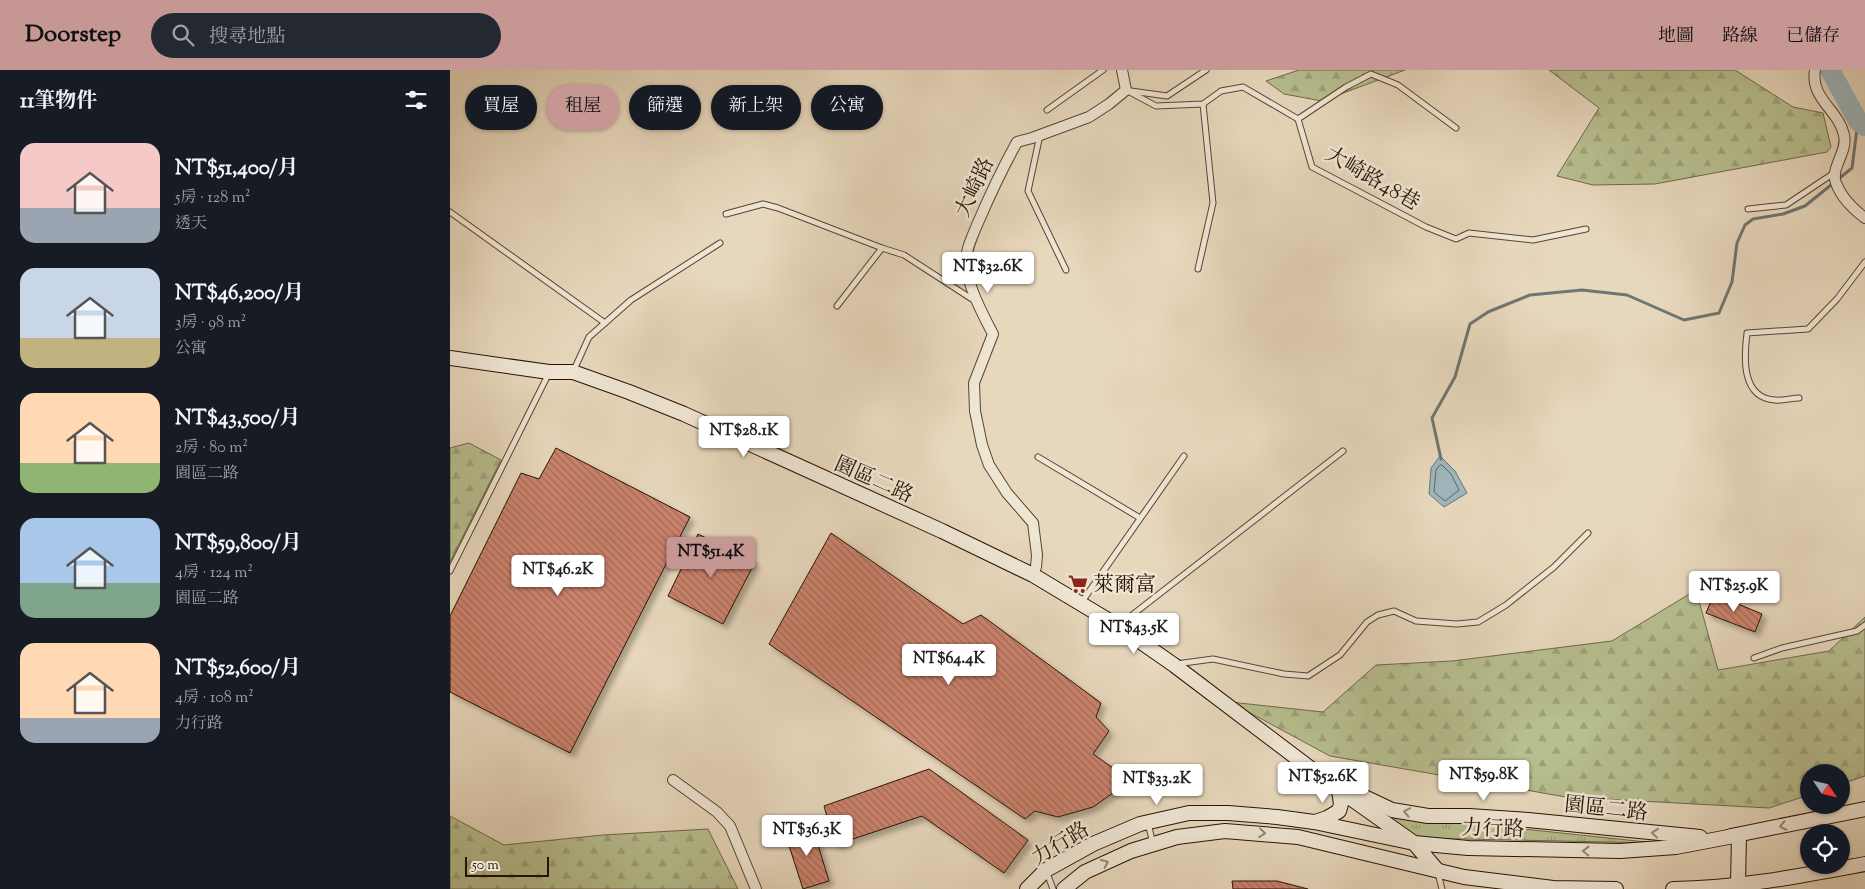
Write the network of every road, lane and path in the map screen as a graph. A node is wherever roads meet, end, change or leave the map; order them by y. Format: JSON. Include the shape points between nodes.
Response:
{"nodes":[{"id":1,"x":1103,"y":70,"type":"edge"},
{"id":2,"x":1122,"y":70,"type":"edge"},
{"id":3,"x":1206,"y":70,"type":"edge"},
{"id":4,"x":1815,"y":70,"type":"edge"},
{"id":5,"x":1126,"y":90,"type":"junction"},
{"id":6,"x":1203,"y":104,"type":"junction"},
{"id":7,"x":1047,"y":110,"type":"dead end"},
{"id":8,"x":1298,"y":119,"type":"junction"},
{"id":9,"x":1456,"y":128,"type":"dead end"},
{"id":10,"x":1040,"y":135,"type":"junction"},
{"id":11,"x":1834,"y":173,"type":"junction"},
{"id":12,"x":1748,"y":209,"type":"dead end"},
{"id":13,"x":450,"y":212,"type":"edge"},
{"id":14,"x":726,"y":214,"type":"dead end"},
{"id":15,"x":1865,"y":218,"type":"edge"},
{"id":16,"x":1586,"y":229,"type":"dead end"},
{"id":17,"x":720,"y":243,"type":"dead end"},
{"id":18,"x":882,"y":248,"type":"junction"},
{"id":19,"x":1865,"y":262,"type":"edge"},
{"id":20,"x":1198,"y":269,"type":"dead end"},
{"id":21,"x":1066,"y":270,"type":"dead end"},
{"id":22,"x":978,"y":303,"type":"junction"},
{"id":23,"x":837,"y":306,"type":"dead end"},
{"id":24,"x":605,"y":323,"type":"junction"},
{"id":25,"x":450,"y":358,"type":"edge"},
{"id":26,"x":549,"y":372,"type":"junction"},
{"id":27,"x":572,"y":372,"type":"junction"},
{"id":28,"x":1799,"y":398,"type":"dead end"},
{"id":29,"x":1343,"y":451,"type":"dead end"},
{"id":30,"x":1184,"y":456,"type":"dead end"},
{"id":31,"x":1038,"y":457,"type":"dead end"},
{"id":32,"x":1140,"y":518,"type":"junction"},
{"id":33,"x":1588,"y":533,"type":"dead end"},
{"id":34,"x":450,"y":571,"type":"edge"},
{"id":35,"x":1033,"y":575,"type":"junction"},
{"id":36,"x":1081,"y":604,"type":"junction"},
{"id":37,"x":1865,"y":625,"type":"edge"},
{"id":38,"x":1118,"y":626,"type":"junction"},
{"id":39,"x":1754,"y":658,"type":"dead end"},
{"id":40,"x":1174,"y":665,"type":"junction"},
{"id":41,"x":1246,"y":719,"type":"junction"},
{"id":42,"x":674,"y":780,"type":"dead end"},
{"id":43,"x":1339,"y":790,"type":"junction"},
{"id":44,"x":1865,"y":809,"type":"edge"},
{"id":45,"x":1148,"y":822,"type":"junction"},
{"id":46,"x":1314,"y":822,"type":"junction"},
{"id":47,"x":1739,"y":835,"type":"junction"},
{"id":48,"x":1414,"y":843,"type":"junction"},
{"id":49,"x":1153,"y":844,"type":"junction"},
{"id":50,"x":1865,"y":856,"type":"edge"},
{"id":51,"x":1850,"y":864,"type":"edge"},
{"id":52,"x":1865,"y":864,"type":"edge"},
{"id":53,"x":1850,"y":867,"type":"edge"},
{"id":54,"x":1046,"y":870,"type":"junction"},
{"id":55,"x":1437,"y":870,"type":"junction"},
{"id":56,"x":1812,"y":874,"type":"edge"},
{"id":57,"x":1738,"y":885,"type":"junction"},
{"id":58,"x":756,"y":889,"type":"edge"},
{"id":59,"x":1028,"y":889,"type":"edge"},
{"id":60,"x":1053,"y":889,"type":"edge"},
{"id":61,"x":1064,"y":889,"type":"edge"},
{"id":62,"x":1442,"y":889,"type":"edge"},
{"id":63,"x":1616,"y":889,"type":"edge"},
{"id":64,"x":1673,"y":889,"type":"edge"},
{"id":65,"x":1698,"y":889,"type":"edge"}],
"edges":[{"from":1,"to":7,"type":"lane"},
{"from":2,"to":5,"type":"street"},
{"from":3,"to":5,"type":"lane","via":[[1167,96]]},
{"from":4,"to":11,"type":"street","via":[[1816,89],[1844,135],[1842,155]]},
{"from":5,"to":6,"type":"lane","via":[[1156,106]]},
{"from":5,"to":10,"type":"street","name":"大崎路","via":[[1095,114]]},
{"from":6,"to":8,"type":"lane","via":[[1221,92],[1244,87]]},
{"from":6,"to":20,"type":"lane","via":[[1213,203]]},
{"from":8,"to":9,"type":"lane","via":[[1371,74],[1398,85]]},
{"from":8,"to":16,"type":"lane","name":"大崎路48巷","via":[[1312,167],[1426,227],[1456,239],[1469,233],[1533,240]]},
{"from":10,"to":21,"type":"lane","via":[[1028,191]]},
{"from":10,"to":22,"type":"street","name":"大崎路","via":[[1017,142],[969,245],[966,263]]},
{"from":11,"to":12,"type":"lane","via":[[1786,205]]},
{"from":11,"to":15,"type":"street","via":[[1836,183],[1852,208]]},
{"from":13,"to":24,"type":"lane"},
{"from":14,"to":18,"type":"lane","via":[[763,204]]},
{"from":17,"to":24,"type":"lane","via":[[631,300]]},
{"from":18,"to":22,"type":"lane","via":[[904,255]]},
{"from":18,"to":23,"type":"lane"},
{"from":19,"to":28,"type":"lane","via":[[1837,299],[1808,329],[1746,333],[1746,373],[1755,392],[1775,400]]},
{"from":22,"to":35,"type":"street","name":"大崎路","via":[[992,334],[974,384],[975,411],[990,466],[1032,523],[1037,555]]},
{"from":24,"to":27,"type":"lane","via":[[589,337]]},
{"from":25,"to":26,"type":"street","name":"園區二路"},
{"from":26,"to":27,"type":"street","name":"園區二路"},
{"from":26,"to":34,"type":"lane"},
{"from":27,"to":35,"type":"street","name":"園區二路","via":[[684,414]]},
{"from":29,"to":38,"type":"lane"},
{"from":30,"to":32,"type":"lane"},
{"from":31,"to":32,"type":"lane"},
{"from":32,"to":36,"type":"lane"},
{"from":33,"to":40,"type":"lane","via":[[1554,567],[1506,605],[1478,622],[1416,621],[1394,611],[1378,615],[1340,655],[1308,676],[1213,659]]},
{"from":35,"to":36,"type":"street","name":"園區二路"},
{"from":36,"to":38,"type":"street","name":"園區二路"},
{"from":37,"to":39,"type":"lane","via":[[1858,631]]},
{"from":38,"to":40,"type":"street","name":"園區二路"},
{"from":40,"to":41,"type":"street","name":"園區二路"},
{"from":41,"to":43,"type":"street","name":"園區二路"},
{"from":47,"to":41,"type":"street","name":"園區二路","one_way":true,"via":[[1695,838],[1528,820],[1428,816],[1392,810],[1334,782]]},
{"from":42,"to":58,"type":"street","via":[[717,812],[730,826]]},
{"from":43,"to":46,"type":"street","via":[[1340,811]]},
{"from":43,"to":48,"type":"street","name":"園區二路"},
{"from":44,"to":47,"type":"street","name":"園區二路","one_way":true},
{"from":45,"to":46,"type":"street","name":"力行路","via":[[1190,813],[1228,812]]},
{"from":45,"to":49,"type":"lane"},
{"from":45,"to":54,"type":"street","name":"力行路","via":[[1093,844]]},
{"from":46,"to":48,"type":"street","name":"力行路"},
{"from":47,"to":48,"type":"street","name":"力行路","one_way":true,"via":[[1676,847],[1620,851],[1468,848]]},
{"from":47,"to":57,"type":"street"},
{"from":48,"to":55,"type":"street","name":"園區二路"},
{"from":49,"to":55,"type":"street","name":"力行路","one_way":true,"via":[[1225,830],[1254,832],[1298,837]]},
{"from":61,"to":49,"type":"street","name":"力行路","one_way":true,"via":[[1085,872]]},
{"from":50,"to":51,"type":"street"},
{"from":52,"to":53,"type":"street"},
{"from":54,"to":59,"type":"street","name":"力行路"},
{"from":54,"to":60,"type":"lane"},
{"from":55,"to":62,"type":"lane"},
{"from":55,"to":63,"type":"street","name":"力行路","via":[[1515,884]]},
{"from":56,"to":57,"type":"street"},
{"from":57,"to":65,"type":"street"},
{"from":64,"to":65,"type":"street"}]}
